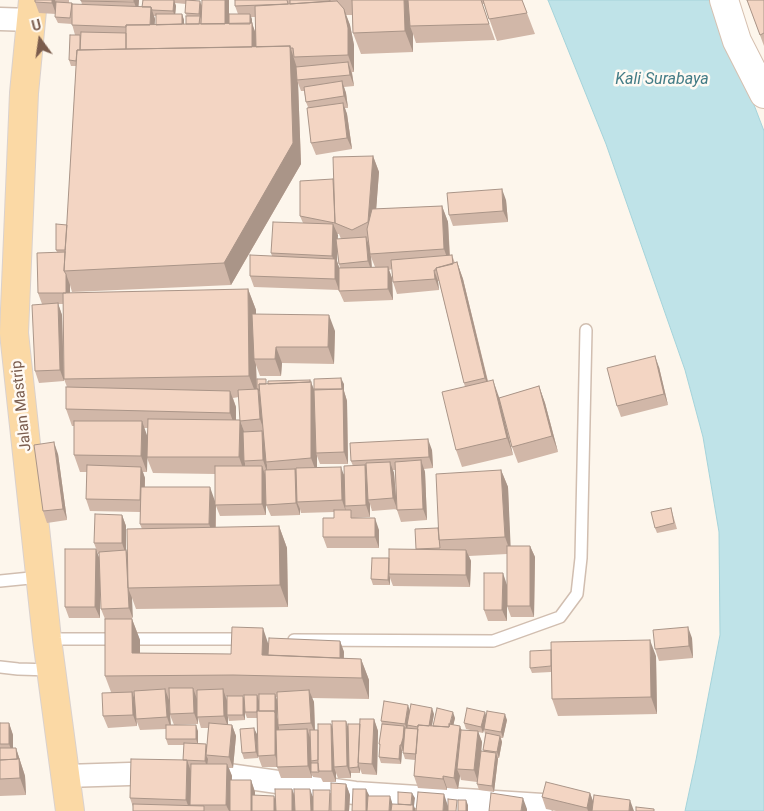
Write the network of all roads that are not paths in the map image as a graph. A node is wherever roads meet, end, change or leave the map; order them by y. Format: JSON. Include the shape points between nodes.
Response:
{"nodes":[{"id":1,"x":724,"y":0,"type":"edge"},
{"id":2,"x":33,"y":10,"type":"edge"},
{"id":3,"x":0,"y":19,"type":"edge"},
{"id":4,"x":764,"y":94,"type":"edge"},
{"id":5,"x":8,"y":315,"type":"edge"},
{"id":6,"x":586,"y":330,"type":"dead end"},
{"id":7,"x":40,"y":577,"type":"junction"},
{"id":8,"x":0,"y":581,"type":"edge"},
{"id":9,"x":47,"y":638,"type":"junction"},
{"id":10,"x":255,"y":640,"type":"edge"},
{"id":11,"x":285,"y":640,"type":"edge"},
{"id":12,"x":0,"y":666,"type":"edge"},
{"id":13,"x":51,"y":670,"type":"junction"},
{"id":14,"x":66,"y":776,"type":"junction"},
{"id":15,"x":542,"y":805,"type":"edge"},
{"id":16,"x":70,"y":811,"type":"edge"}],
"edges":[{"from":1,"to":4,"type":"main road","via":[[737,41]]},
{"from":2,"to":3,"type":"street"},
{"from":2,"to":5,"type":"main road","name":"Jalan Mastrip"},
{"from":5,"to":7,"type":"main road","name":"Jalan Mastrip","via":[[14,333]]},
{"from":6,"to":11,"type":"lane","via":[[578,594],[560,617],[493,640]]},
{"from":7,"to":8,"type":"lane"},
{"from":7,"to":9,"type":"main road","name":"Jalan Mastrip"},
{"from":9,"to":10,"type":"lane"},
{"from":9,"to":13,"type":"main road","name":"Jalan Mastrip"},
{"from":12,"to":13,"type":"lane","via":[[18,670]]},
{"from":13,"to":14,"type":"main road","name":"Jalan Mastrip"},
{"from":14,"to":15,"type":"street","via":[[204,771],[355,793]]},
{"from":14,"to":16,"type":"main road","name":"Jalan Mastrip"}]}
